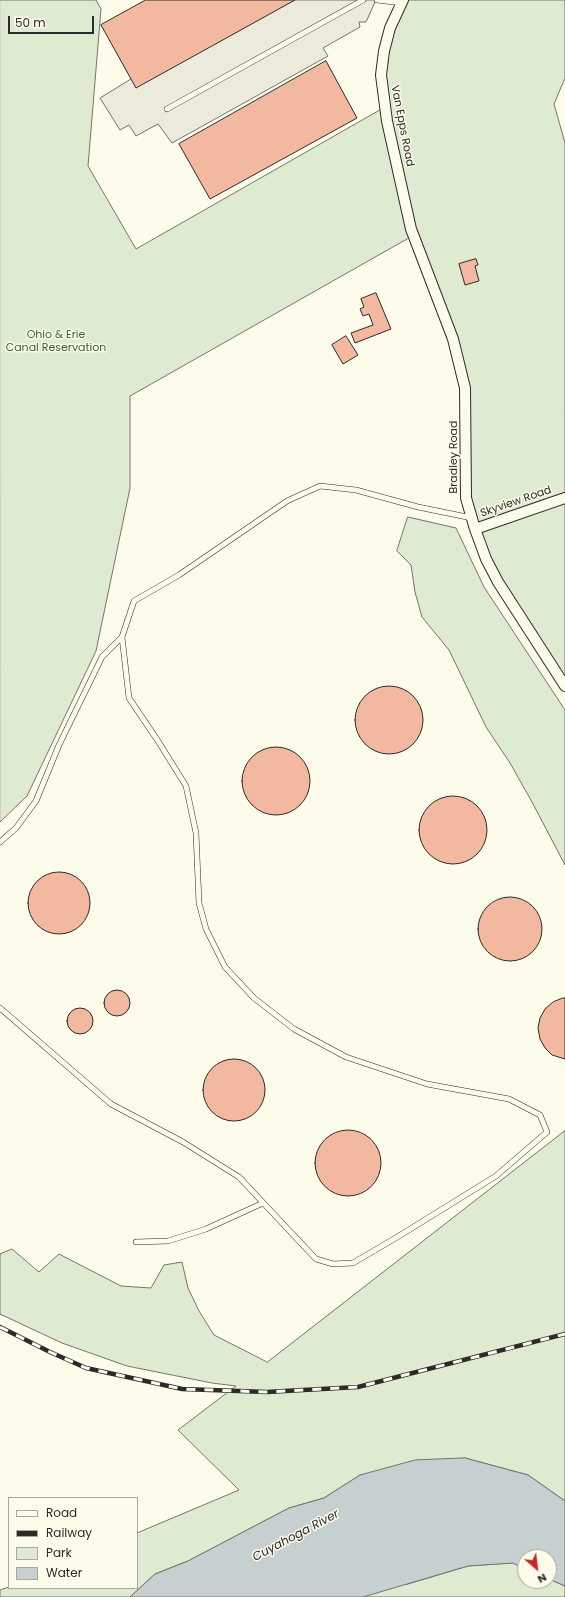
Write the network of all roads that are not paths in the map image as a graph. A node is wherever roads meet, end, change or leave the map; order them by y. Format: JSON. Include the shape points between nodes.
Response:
{"nodes":[{"id":1,"x":363,"y":0,"type":"edge"},
{"id":2,"x":377,"y":0,"type":"edge"},
{"id":3,"x":402,"y":1,"type":"edge"},
{"id":4,"x":167,"y":109,"type":"dead end"},
{"id":5,"x":414,"y":235,"type":"joint"},
{"id":6,"x":565,"y":498,"type":"edge"},
{"id":7,"x":472,"y":518,"type":"junction"},
{"id":8,"x":475,"y":529,"type":"junction"},
{"id":9,"x":122,"y":637,"type":"junction"},
{"id":10,"x":565,"y":686,"type":"edge"},
{"id":11,"x":0,"y":842,"type":"edge"},
{"id":12,"x":0,"y":1008,"type":"edge"},
{"id":13,"x":263,"y":1203,"type":"junction"},
{"id":14,"x":136,"y":1242,"type":"dead end"}],
"edges":[{"from":1,"to":4,"type":"lane"},
{"from":2,"to":3,"type":"lane"},
{"from":3,"to":5,"type":"street","name":"Van Epps Road","via":[[390,28],[381,75],[387,121]]},
{"from":5,"to":7,"type":"street","name":"Bradley Road","via":[[453,340],[465,388],[466,498]]},
{"from":6,"to":8,"type":"street","name":"Skyview Road"},
{"from":7,"to":8,"type":"street","name":"Bradley Road"},
{"from":7,"to":9,"type":"lane","via":[[356,490],[320,486],[287,501],[178,575],[134,600]]},
{"from":8,"to":10,"type":"street","name":"Bradley Road","via":[[498,582]]},
{"from":9,"to":11,"type":"lane","via":[[102,657],[59,745],[36,801],[16,828]]},
{"from":9,"to":13,"type":"lane","via":[[129,698],[186,786],[196,833],[199,903],[206,929],[225,967],[254,998],[294,1029],[346,1057],[427,1084],[509,1099],[540,1115],[547,1132],[496,1176],[353,1263],[334,1264],[316,1259]]},
{"from":12,"to":13,"type":"lane","via":[[111,1104],[182,1142],[239,1177]]},
{"from":13,"to":14,"type":"lane","via":[[206,1229],[168,1241]]}]}
